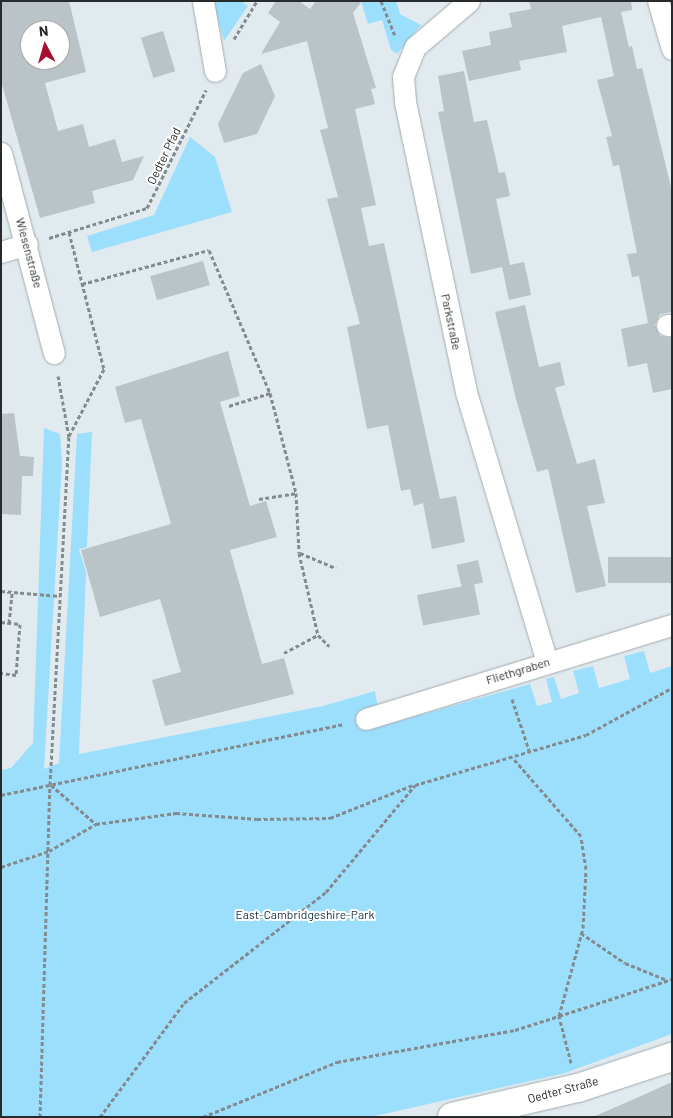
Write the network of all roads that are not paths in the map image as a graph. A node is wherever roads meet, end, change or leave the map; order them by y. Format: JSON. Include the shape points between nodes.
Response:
{"nodes":[{"id":1,"x":203,"y":1,"type":"edge"},
{"id":2,"x":469,"y":1,"type":"edge"},
{"id":3,"x":658,"y":1,"type":"edge"},
{"id":4,"x":672,"y":49,"type":"edge"},
{"id":5,"x":215,"y":71,"type":"road end"},
{"id":6,"x":1,"y":153,"type":"edge"},
{"id":7,"x":27,"y":244,"type":"junction"},
{"id":8,"x":1,"y":252,"type":"edge"},
{"id":9,"x":54,"y":353,"type":"road end"},
{"id":10,"x":672,"y":625,"type":"edge"},
{"id":11,"x":547,"y":662,"type":"junction"},
{"id":12,"x":366,"y":719,"type":"road end"},
{"id":13,"x":672,"y":1057,"type":"edge"},
{"id":14,"x":452,"y":1117,"type":"edge"}],
"edges":[{"from":1,"to":5,"type":"street"},
{"from":2,"to":11,"type":"street","name":"Parkstraße","via":[[415,46],[403,77],[405,102],[464,382]]},
{"from":3,"to":4,"type":"street"},
{"from":6,"to":7,"type":"street","name":"Wiesenstraße"},
{"from":7,"to":8,"type":"street"},
{"from":7,"to":9,"type":"street","name":"Wiesenstraße"},
{"from":10,"to":11,"type":"street","name":"Fliethgraben"},
{"from":11,"to":12,"type":"street","name":"Fliethgraben"},
{"from":13,"to":14,"type":"main road","name":"Oedter Straße","via":[[578,1088]]}]}
